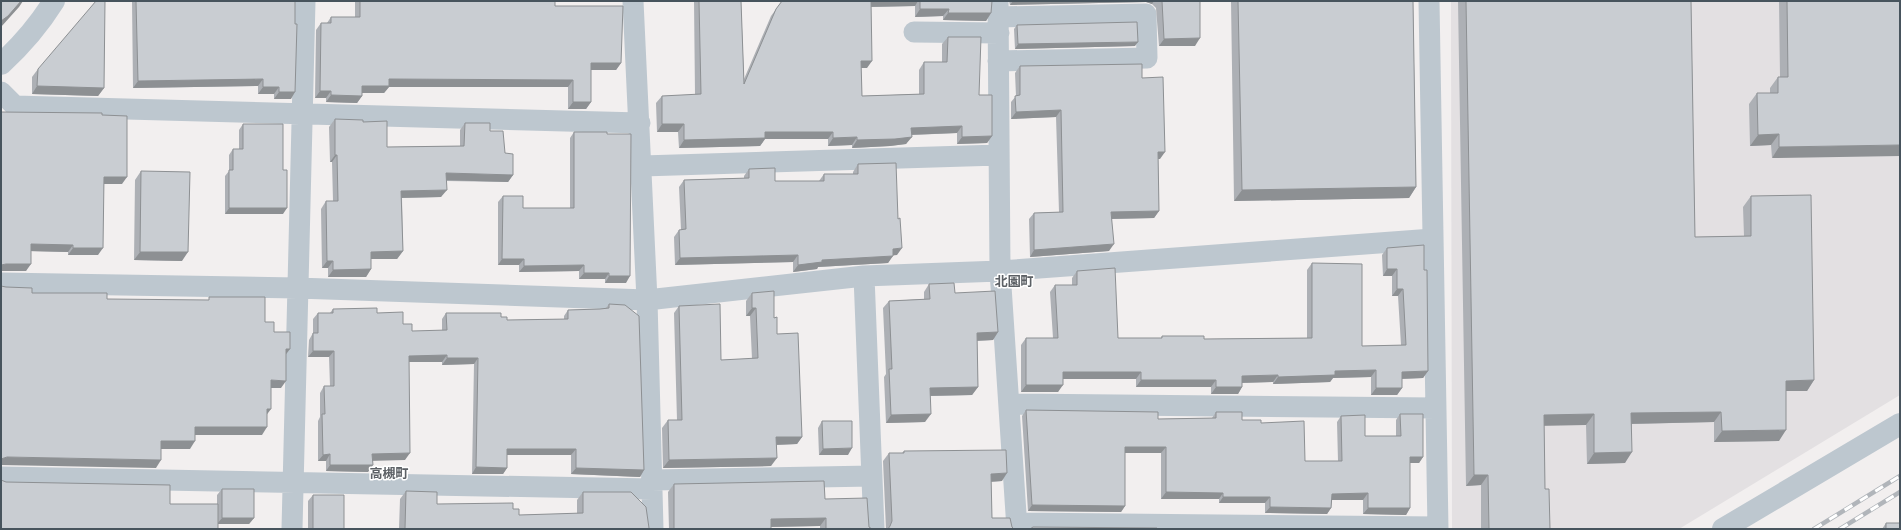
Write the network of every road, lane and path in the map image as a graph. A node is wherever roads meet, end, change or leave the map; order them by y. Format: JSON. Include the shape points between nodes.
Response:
{"nodes":[{"id":1,"x":54,"y":1,"type":"edge"},
{"id":2,"x":305,"y":1,"type":"edge"},
{"id":3,"x":633,"y":1,"type":"edge"},
{"id":4,"x":1429,"y":1,"type":"edge"},
{"id":5,"x":998,"y":17,"type":"edge"},
{"id":6,"x":914,"y":32,"type":"dead end"},
{"id":7,"x":998,"y":61,"type":"junction"},
{"id":8,"x":1,"y":64,"type":"edge"},
{"id":9,"x":1,"y":92,"type":"edge"},
{"id":10,"x":302,"y":114,"type":"junction"},
{"id":11,"x":640,"y":123,"type":"junction"},
{"id":12,"x":998,"y":155,"type":"junction"},
{"id":13,"x":642,"y":166,"type":"junction"},
{"id":14,"x":1433,"y":239,"type":"junction"},
{"id":15,"x":1000,"y":271,"type":"junction"},
{"id":16,"x":864,"y":276,"type":"junction"},
{"id":17,"x":1,"y":283,"type":"edge"},
{"id":18,"x":297,"y":288,"type":"junction"},
{"id":19,"x":647,"y":300,"type":"junction"},
{"id":20,"x":1009,"y":404,"type":"junction"},
{"id":21,"x":1436,"y":408,"type":"junction"},
{"id":22,"x":1900,"y":424,"type":"edge"},
{"id":23,"x":872,"y":476,"type":"junction"},
{"id":24,"x":1,"y":477,"type":"edge"},
{"id":25,"x":293,"y":482,"type":"junction"},
{"id":26,"x":652,"y":484,"type":"junction"},
{"id":27,"x":1017,"y":526,"type":"edge"},
{"id":28,"x":1438,"y":528,"type":"edge"},
{"id":29,"x":292,"y":529,"type":"edge"},
{"id":30,"x":653,"y":529,"type":"edge"},
{"id":31,"x":874,"y":529,"type":"edge"},
{"id":32,"x":1722,"y":529,"type":"edge"}],
"edges":[{"from":1,"to":8,"type":"street","via":[[30,35]]},
{"from":2,"to":10,"type":"street"},
{"from":3,"to":11,"type":"street"},
{"from":4,"to":14,"type":"street"},
{"from":5,"to":6,"type":"street"},
{"from":5,"to":7,"type":"street"},
{"from":5,"to":7,"type":"street","via":[[1146,14],[1147,58]]},
{"from":7,"to":12,"type":"street"},
{"from":9,"to":10,"type":"street","via":[[15,106]]},
{"from":10,"to":11,"type":"street"},
{"from":10,"to":18,"type":"street"},
{"from":11,"to":13,"type":"street"},
{"from":12,"to":13,"type":"street"},
{"from":12,"to":15,"type":"street"},
{"from":13,"to":19,"type":"street"},
{"from":14,"to":15,"type":"street"},
{"from":14,"to":21,"type":"street"},
{"from":15,"to":16,"type":"street"},
{"from":15,"to":20,"type":"street"},
{"from":16,"to":19,"type":"street"},
{"from":16,"to":23,"type":"street"},
{"from":17,"to":18,"type":"street"},
{"from":18,"to":19,"type":"street"},
{"from":18,"to":25,"type":"street"},
{"from":19,"to":26,"type":"street"},
{"from":20,"to":21,"type":"street"},
{"from":20,"to":27,"type":"street"},
{"from":21,"to":28,"type":"street"},
{"from":22,"to":32,"type":"street"},
{"from":23,"to":26,"type":"street"},
{"from":23,"to":31,"type":"street"},
{"from":24,"to":25,"type":"street"},
{"from":25,"to":26,"type":"street"},
{"from":25,"to":29,"type":"street"},
{"from":26,"to":30,"type":"street"},
{"from":27,"to":28,"type":"street"}]}
